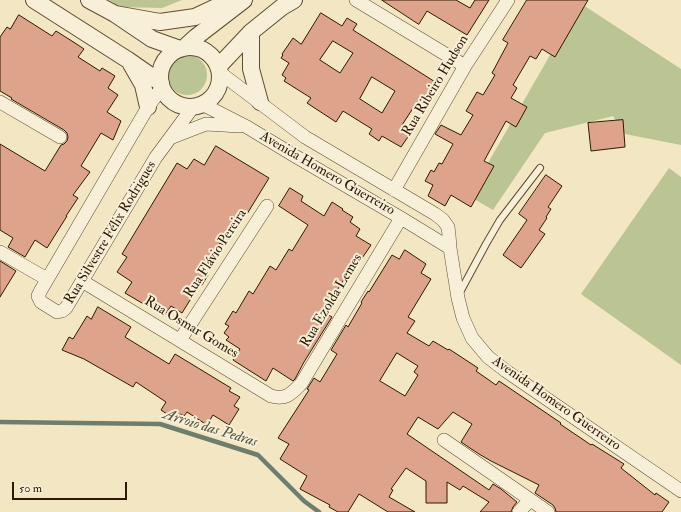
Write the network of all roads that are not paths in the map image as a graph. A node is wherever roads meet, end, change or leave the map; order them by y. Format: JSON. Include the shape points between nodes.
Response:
{"nodes":[{"id":1,"x":34,"y":0,"type":"edge"},
{"id":2,"x":90,"y":0,"type":"edge"},
{"id":3,"x":231,"y":0,"type":"edge"},
{"id":4,"x":244,"y":0,"type":"edge"},
{"id":5,"x":294,"y":0,"type":"edge"},
{"id":6,"x":356,"y":0,"type":"edge"},
{"id":7,"x":508,"y":0,"type":"edge"},
{"id":8,"x":115,"y":14,"type":"junction"},
{"id":9,"x":251,"y":32,"type":"junction"},
{"id":10,"x":182,"y":48,"type":"junction"},
{"id":11,"x":128,"y":60,"type":"junction"},
{"id":12,"x":465,"y":66,"type":"junction"},
{"id":13,"x":219,"y":70,"type":"junction"},
{"id":14,"x":161,"y":85,"type":"junction"},
{"id":15,"x":0,"y":102,"type":"edge"},
{"id":16,"x":260,"y":102,"type":"junction"},
{"id":17,"x":197,"y":105,"type":"junction"},
{"id":18,"x":148,"y":107,"type":"junction"},
{"id":19,"x":247,"y":127,"type":"junction"},
{"id":20,"x":60,"y":137,"type":"dead end"},
{"id":21,"x":170,"y":138,"type":"junction"},
{"id":22,"x":540,"y":168,"type":"dead end"},
{"id":23,"x":394,"y":190,"type":"junction"},
{"id":24,"x":267,"y":206,"type":"dead end"},
{"id":25,"x":401,"y":218,"type":"junction"},
{"id":26,"x":450,"y":248,"type":"junction"},
{"id":27,"x":0,"y":252,"type":"edge"},
{"id":28,"x":47,"y":279,"type":"junction"},
{"id":29,"x":82,"y":281,"type":"junction"},
{"id":30,"x":458,"y":298,"type":"junction"},
{"id":31,"x":180,"y":340,"type":"junction"},
{"id":32,"x":285,"y":397,"type":"joint"},
{"id":33,"x":444,"y":440,"type":"dead end"},
{"id":34,"x":681,"y":491,"type":"edge"},
{"id":35,"x":530,"y":500,"type":"junction"},
{"id":36,"x":519,"y":512,"type":"edge"},
{"id":37,"x":548,"y":512,"type":"edge"}],
"edges":[{"from":1,"to":11,"type":"street"},
{"from":2,"to":8,"type":"street"},
{"from":3,"to":8,"type":"street","via":[[195,17],[160,22]]},
{"from":4,"to":10,"type":"street"},
{"from":5,"to":9,"type":"street"},
{"from":6,"to":12,"type":"street"},
{"from":7,"to":12,"type":"street","name":"Rua Ribeiro Hudson"},
{"from":8,"to":10,"type":"street","via":[[152,39]]},
{"from":9,"to":13,"type":"street"},
{"from":9,"to":16,"type":"street","via":[[251,69]]},
{"from":10,"to":13,"type":"street","via":[[194,47],[204,51],[213,58]]},
{"from":10,"to":14,"type":"street","via":[[167,58],[162,66]]},
{"from":11,"to":14,"type":"street"},
{"from":11,"to":18,"type":"street","via":[[143,85]]},
{"from":12,"to":23,"type":"street","name":"Rua Ribeiro Hudson"},
{"from":13,"to":16,"type":"street","name":"Avenida Homero Guerreiro"},
{"from":13,"to":17,"type":"street","via":[[216,91],[210,99]]},
{"from":14,"to":17,"type":"street","via":[[170,100],[177,104]]},
{"from":14,"to":18,"type":"street","name":"Rua Silvestre Félix Rodrigues"},
{"from":15,"to":20,"type":"street"},
{"from":16,"to":23,"type":"street","name":"Avenida Homero Guerreiro","via":[[305,137]]},
{"from":17,"to":19,"type":"street","name":"Avenida Homero Guerreiro"},
{"from":17,"to":21,"type":"street","name":"Rua Silvestre Félix Rodrigues"},
{"from":18,"to":28,"type":"street","name":"Rua Silvestre Félix Rodrigues"},
{"from":19,"to":21,"type":"street","via":[[206,124]]},
{"from":19,"to":25,"type":"street","name":"Avenida Homero Guerreiro"},
{"from":21,"to":29,"type":"street","name":"Rua Silvestre Félix Rodrigues"},
{"from":22,"to":30,"type":"lane","via":[[500,220]]},
{"from":23,"to":26,"type":"street","name":"Avenida Homero Guerreiro","via":[[443,220],[448,227]]},
{"from":24,"to":31,"type":"street","name":"Rua Flávio Pereira"},
{"from":25,"to":26,"type":"street","name":"Avenida Homero Guerreiro"},
{"from":25,"to":32,"type":"street","name":"Rua Ezolda Lemes","via":[[301,384]]},
{"from":26,"to":30,"type":"street","name":"Avenida Homero Guerreiro"},
{"from":27,"to":28,"type":"street"},
{"from":28,"to":29,"type":"street","name":"Rua Silvestre Félix Rodrigues","via":[[39,294],[39,300],[57,312],[66,308]]},
{"from":29,"to":31,"type":"street","name":"Rua Osmar Gomes"},
{"from":30,"to":34,"type":"street","name":"Avenida Homero Guerreiro","via":[[472,338],[488,357]]},
{"from":31,"to":32,"type":"street","name":"Rua Osmar Gomes","via":[[271,396]]},
{"from":33,"to":35,"type":"street"},
{"from":35,"to":36,"type":"street"},
{"from":35,"to":37,"type":"street"}]}
